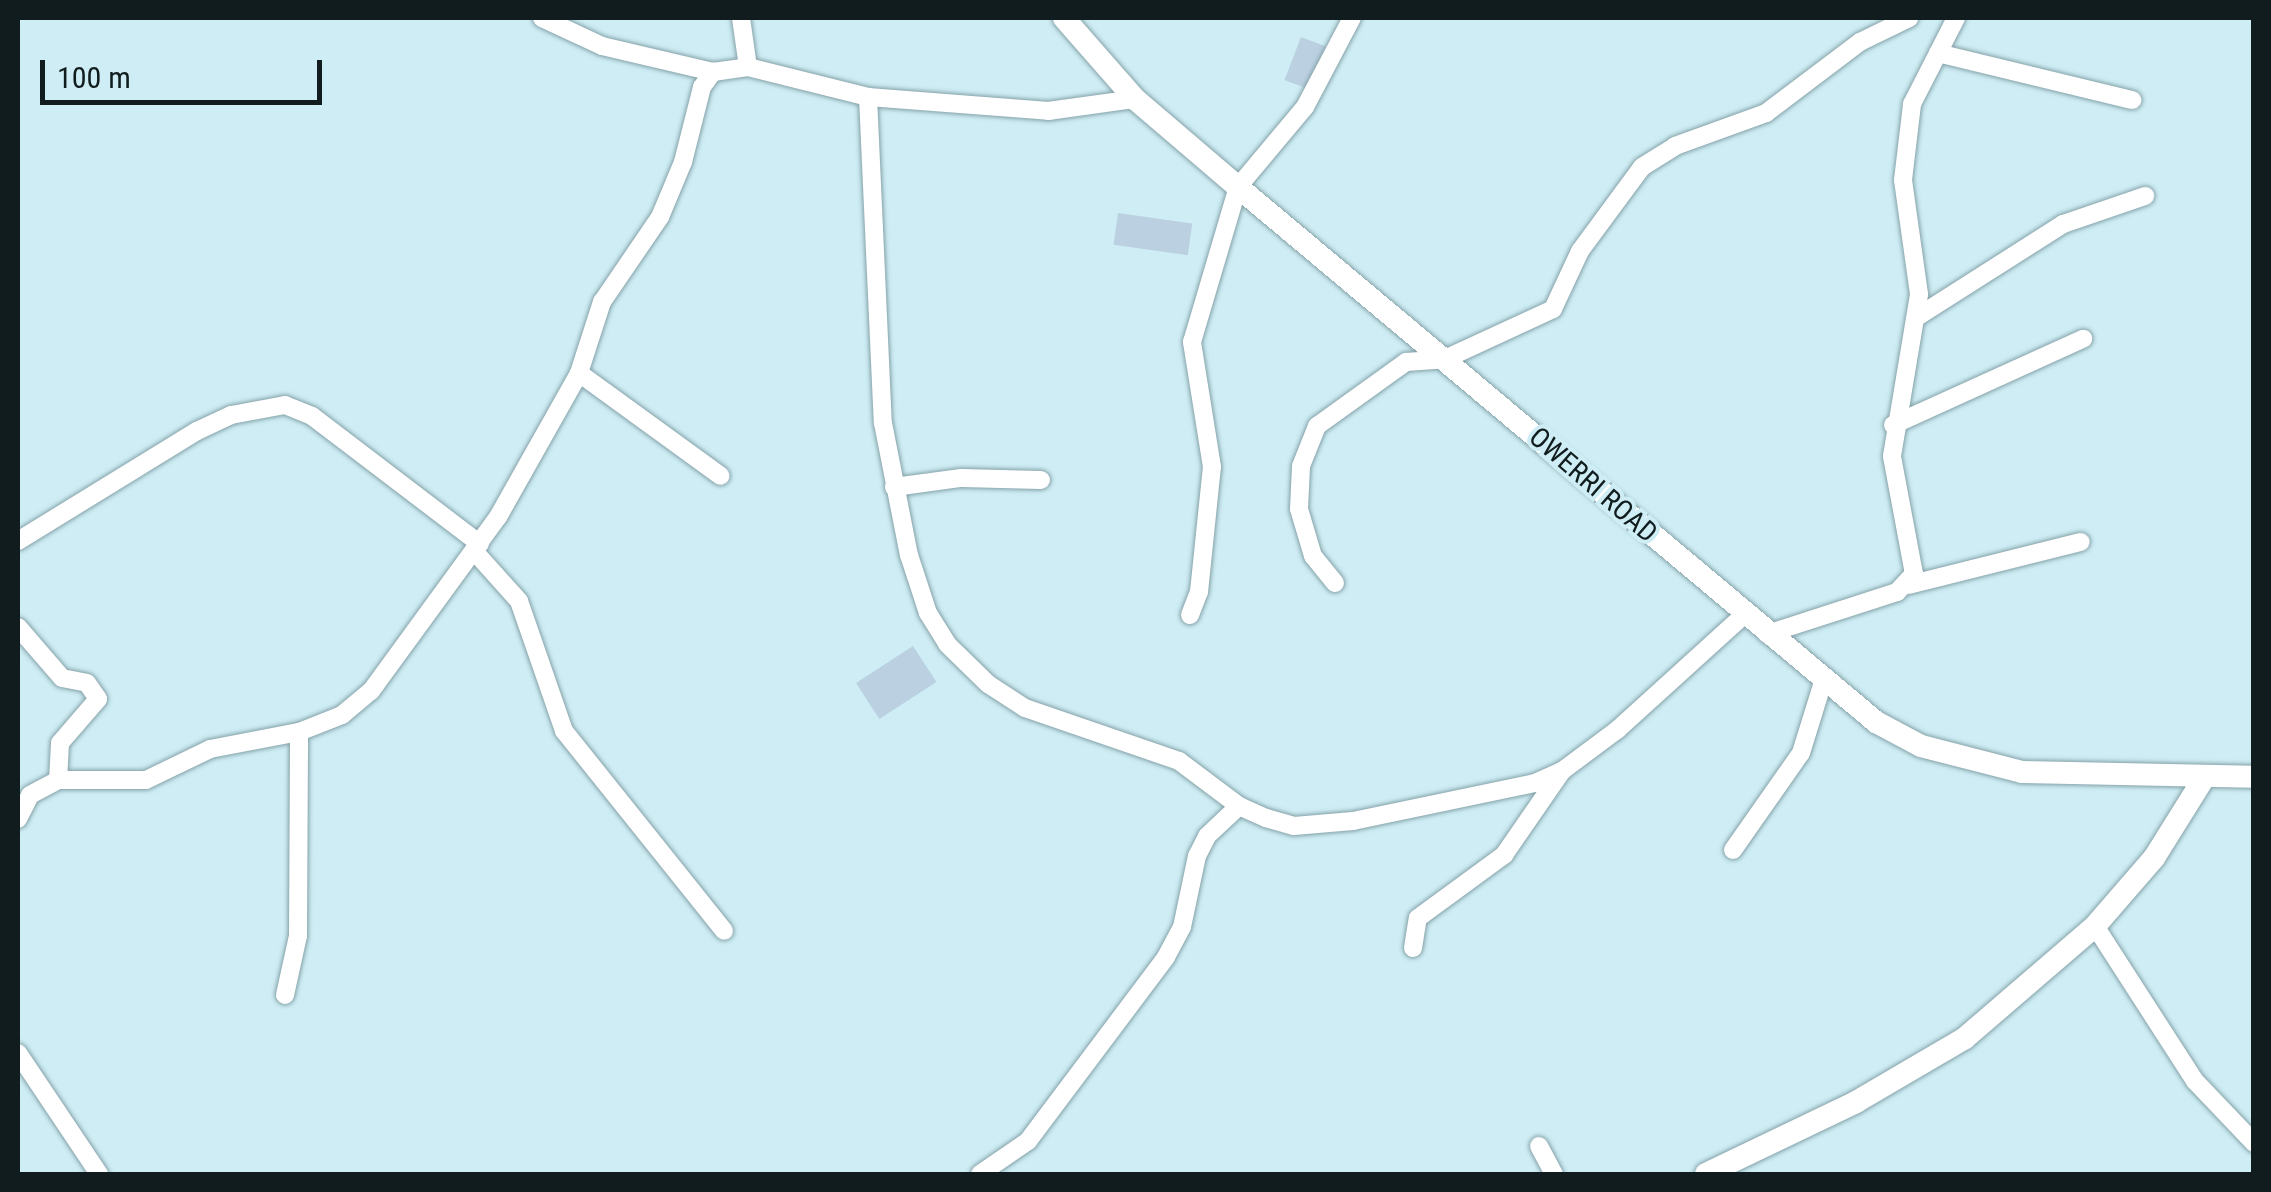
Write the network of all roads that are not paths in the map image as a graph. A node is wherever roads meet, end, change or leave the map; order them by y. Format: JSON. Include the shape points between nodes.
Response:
{"nodes":[{"id":1,"x":542,"y":18,"type":"edge"},
{"id":2,"x":742,"y":18,"type":"edge"},
{"id":3,"x":1064,"y":18,"type":"edge"},
{"id":4,"x":1352,"y":18,"type":"edge"},
{"id":5,"x":1908,"y":18,"type":"edge"},
{"id":6,"x":1956,"y":18,"type":"edge"},
{"id":7,"x":1938,"y":54,"type":"junction"},
{"id":8,"x":748,"y":66,"type":"junction"},
{"id":9,"x":713,"y":72,"type":"junction"},
{"id":10,"x":868,"y":97,"type":"junction"},
{"id":11,"x":1136,"y":99,"type":"junction"},
{"id":12,"x":2132,"y":100,"type":"dead end"},
{"id":13,"x":1238,"y":188,"type":"junction"},
{"id":14,"x":2145,"y":196,"type":"dead end"},
{"id":15,"x":1916,"y":317,"type":"junction"},
{"id":16,"x":2083,"y":339,"type":"dead end"},
{"id":17,"x":1445,"y":359,"type":"junction"},
{"id":18,"x":579,"y":373,"type":"junction"},
{"id":19,"x":1893,"y":425,"type":"junction"},
{"id":20,"x":721,"y":476,"type":"dead end"},
{"id":21,"x":1041,"y":480,"type":"dead end"},
{"id":22,"x":894,"y":487,"type":"junction"},
{"id":23,"x":18,"y":541,"type":"edge"},
{"id":24,"x":2081,"y":542,"type":"dead end"},
{"id":25,"x":478,"y":548,"type":"junction"},
{"id":26,"x":1336,"y":583,"type":"dead end"},
{"id":27,"x":1908,"y":585,"type":"junction"},
{"id":28,"x":1744,"y":614,"type":"junction"},
{"id":29,"x":1190,"y":615,"type":"dead end"},
{"id":30,"x":18,"y":627,"type":"edge"},
{"id":31,"x":1767,"y":634,"type":"junction"},
{"id":32,"x":1822,"y":682,"type":"junction"},
{"id":33,"x":300,"y":732,"type":"junction"},
{"id":34,"x":1562,"y":770,"type":"junction"},
{"id":35,"x":2254,"y":777,"type":"edge"},
{"id":36,"x":2204,"y":778,"type":"junction"},
{"id":37,"x":58,"y":780,"type":"junction"},
{"id":38,"x":24,"y":790,"type":"edge"},
{"id":39,"x":1239,"y":806,"type":"junction"},
{"id":40,"x":18,"y":819,"type":"edge"},
{"id":41,"x":1733,"y":850,"type":"dead end"},
{"id":42,"x":2095,"y":926,"type":"junction"},
{"id":43,"x":724,"y":931,"type":"dead end"},
{"id":44,"x":1412,"y":948,"type":"dead end"},
{"id":45,"x":285,"y":995,"type":"dead end"},
{"id":46,"x":18,"y":1054,"type":"edge"},
{"id":47,"x":2254,"y":1143,"type":"edge"},
{"id":48,"x":1539,"y":1146,"type":"dead end"},
{"id":49,"x":99,"y":1174,"type":"edge"},
{"id":50,"x":980,"y":1174,"type":"edge"},
{"id":51,"x":1554,"y":1174,"type":"edge"},
{"id":52,"x":1706,"y":1174,"type":"edge"}],
"edges":[{"from":1,"to":9,"type":"street","via":[[585,40]]},
{"from":2,"to":8,"type":"street"},
{"from":3,"to":11,"type":"main road","name":"OWERRI ROAD"},
{"from":4,"to":13,"type":"street","via":[[1305,107]]},
{"from":5,"to":17,"type":"street","via":[[1860,42],[1766,113],[1675,146],[1642,167],[1580,251],[1554,309]]},
{"from":6,"to":7,"type":"street"},
{"from":7,"to":12,"type":"street"},
{"from":7,"to":15,"type":"street","via":[[1912,104],[1902,180]]},
{"from":8,"to":9,"type":"street"},
{"from":8,"to":10,"type":"street"},
{"from":9,"to":18,"type":"street","via":[[702,87],[683,162],[660,216],[602,302]]},
{"from":10,"to":11,"type":"street","via":[[1048,111]]},
{"from":10,"to":22,"type":"street","via":[[878,200],[883,423]]},
{"from":11,"to":13,"type":"main road","name":"OWERRI ROAD"},
{"from":13,"to":17,"type":"main road","name":"OWERRI ROAD"},
{"from":13,"to":29,"type":"street","via":[[1192,342],[1212,467],[1199,592]]},
{"from":14,"to":15,"type":"street","via":[[2062,224]]},
{"from":15,"to":19,"type":"street"},
{"from":16,"to":19,"type":"street"},
{"from":17,"to":26,"type":"street","via":[[1406,362],[1317,426],[1301,466],[1300,509],[1313,556]]},
{"from":17,"to":28,"type":"main road","name":"OWERRI ROAD"},
{"from":18,"to":20,"type":"street"},
{"from":18,"to":25,"type":"street"},
{"from":19,"to":27,"type":"street","via":[[1892,456],[1914,574]]},
{"from":21,"to":22,"type":"street","via":[[962,478]]},
{"from":22,"to":39,"type":"street","via":[[928,614],[970,668],[1025,708],[1179,761]]},
{"from":23,"to":25,"type":"street","via":[[198,431],[285,405],[312,416]]},
{"from":24,"to":27,"type":"street"},
{"from":25,"to":33,"type":"street","via":[[372,691],[342,715]]},
{"from":25,"to":43,"type":"street","via":[[519,600],[564,730]]},
{"from":27,"to":31,"type":"street"},
{"from":28,"to":31,"type":"main road","name":"OWERRI ROAD"},
{"from":28,"to":34,"type":"street","via":[[1617,730]]},
{"from":30,"to":37,"type":"street","via":[[62,678],[88,683],[98,699],[60,743]]},
{"from":31,"to":32,"type":"main road","name":"OWERRI ROAD"},
{"from":32,"to":36,"type":"main road","name":"OWERRI ROAD","via":[[1906,738],[1974,764],[2022,772]]},
{"from":32,"to":41,"type":"street","via":[[1800,754]]},
{"from":33,"to":37,"type":"street","via":[[210,750],[125,784]]},
{"from":33,"to":45,"type":"street","via":[[298,936]]},
{"from":34,"to":39,"type":"street","via":[[1535,783],[1354,821],[1294,826]]},
{"from":34,"to":44,"type":"street","via":[[1504,855],[1418,918]]},
{"from":35,"to":36,"type":"main road","name":"OWERRI ROAD"},
{"from":36,"to":42,"type":"main road","via":[[2154,858]]},
{"from":37,"to":38,"type":"street"},
{"from":38,"to":40,"type":"street"},
{"from":39,"to":50,"type":"street","via":[[1207,836],[1197,856],[1182,927],[1166,957],[1028,1142]]},
{"from":42,"to":47,"type":"street","via":[[2195,1081]]},
{"from":42,"to":52,"type":"main road","via":[[1965,1038],[1856,1102]]},
{"from":46,"to":49,"type":"street"},
{"from":48,"to":51,"type":"street"}]}
